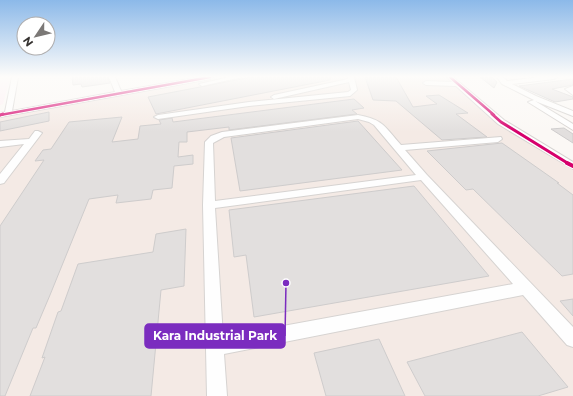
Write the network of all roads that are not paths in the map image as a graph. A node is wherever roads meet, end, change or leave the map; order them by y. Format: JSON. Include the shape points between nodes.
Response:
{"nodes":[{"id":1,"x":12,"y":95,"type":"edge"},
{"id":2,"x":88,"y":95,"type":"edge"},
{"id":3,"x":281,"y":95,"type":"edge"},
{"id":4,"x":340,"y":95,"type":"edge"},
{"id":5,"x":471,"y":95,"type":"edge"},
{"id":6,"x":525,"y":95,"type":"edge"},
{"id":7,"x":530,"y":95,"type":"edge"},
{"id":8,"x":0,"y":103,"type":"edge"},
{"id":9,"x":249,"y":104,"type":"junction"},
{"id":10,"x":10,"y":107,"type":"junction"},
{"id":11,"x":0,"y":109,"type":"edge"},
{"id":12,"x":573,"y":114,"type":"edge"},
{"id":13,"x":0,"y":115,"type":"edge"},
{"id":14,"x":158,"y":117,"type":"dead end"},
{"id":15,"x":573,"y":128,"type":"edge"},
{"id":16,"x":38,"y":133,"type":"dead end"},
{"id":17,"x":498,"y":138,"type":"dead end"},
{"id":18,"x":32,"y":142,"type":"junction"},
{"id":19,"x":0,"y":144,"type":"edge"},
{"id":20,"x":398,"y":148,"type":"junction"},
{"id":21,"x":573,"y":166,"type":"edge"},
{"id":22,"x":2,"y":177,"type":"edge"},
{"id":23,"x":423,"y":177,"type":"junction"},
{"id":24,"x":209,"y":205,"type":"junction"},
{"id":25,"x":526,"y":288,"type":"junction"},
{"id":26,"x":573,"y":339,"type":"edge"},
{"id":27,"x":216,"y":347,"type":"junction"},
{"id":28,"x":217,"y":396,"type":"edge"}],
"edges":[{"from":1,"to":10,"type":"street"},
{"from":2,"to":10,"type":"street"},
{"from":3,"to":9,"type":"street"},
{"from":4,"to":9,"type":"street"},
{"from":5,"to":21,"type":"street","via":[[501,122]]},
{"from":6,"to":15,"type":"street"},
{"from":7,"to":12,"type":"street"},
{"from":8,"to":10,"type":"street"},
{"from":9,"to":14,"type":"street"},
{"from":10,"to":11,"type":"street"},
{"from":10,"to":13,"type":"street"},
{"from":16,"to":18,"type":"street"},
{"from":17,"to":20,"type":"street"},
{"from":18,"to":19,"type":"street"},
{"from":18,"to":22,"type":"street"},
{"from":20,"to":23,"type":"street"},
{"from":20,"to":24,"type":"street","via":[[377,124],[362,117],[217,136],[209,142]]},
{"from":23,"to":24,"type":"street"},
{"from":23,"to":25,"type":"street"},
{"from":24,"to":27,"type":"street"},
{"from":25,"to":26,"type":"street"},
{"from":25,"to":27,"type":"street"},
{"from":27,"to":28,"type":"street"}]}
